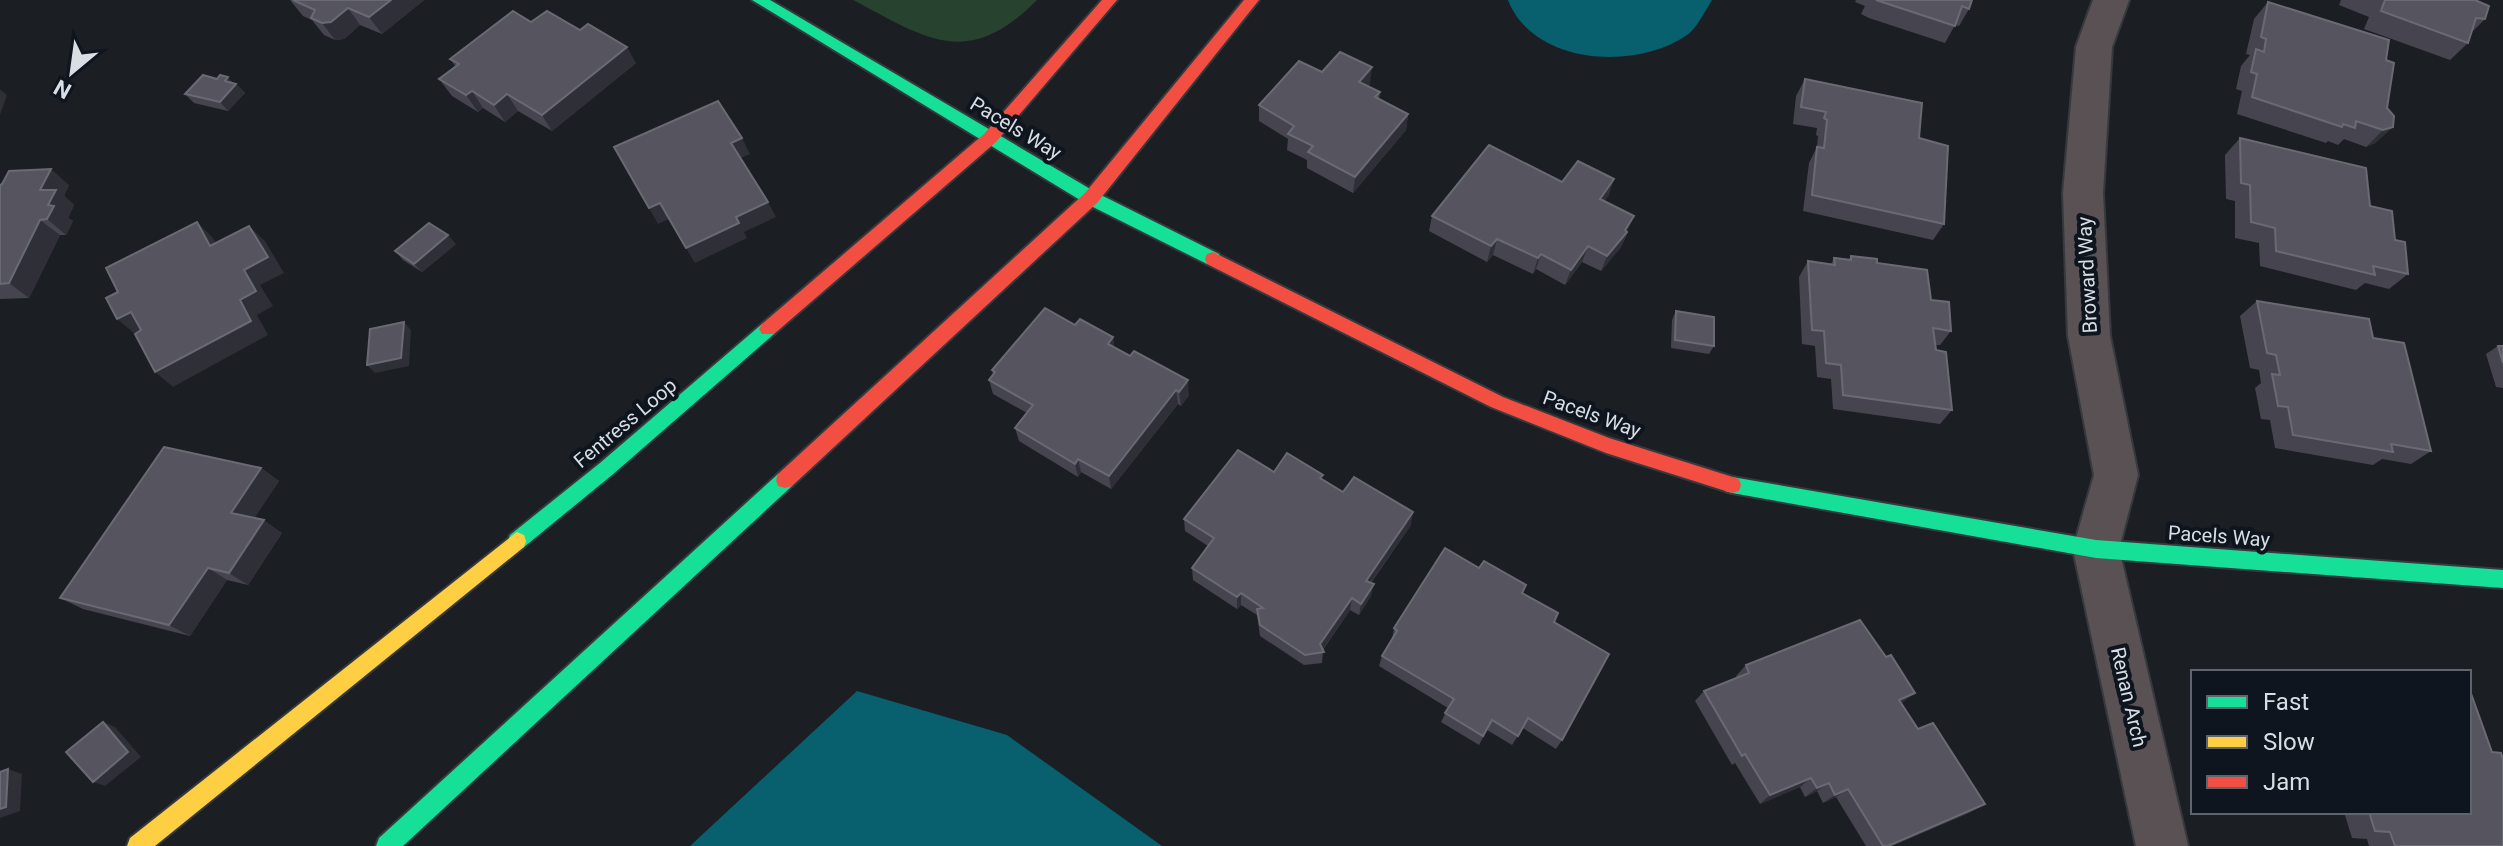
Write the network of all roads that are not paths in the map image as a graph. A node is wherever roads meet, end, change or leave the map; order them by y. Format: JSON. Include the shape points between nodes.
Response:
{"nodes":[{"id":1,"x":759,"y":0,"type":"edge"},
{"id":2,"x":1110,"y":0,"type":"edge"},
{"id":3,"x":1252,"y":0,"type":"edge"},
{"id":4,"x":2111,"y":0,"type":"edge"},
{"id":5,"x":990,"y":138,"type":"junction"},
{"id":6,"x":1091,"y":198,"type":"junction"},
{"id":7,"x":2096,"y":549,"type":"junction"},
{"id":8,"x":2503,"y":579,"type":"edge"},
{"id":9,"x":138,"y":846,"type":"edge"},
{"id":10,"x":387,"y":846,"type":"edge"},
{"id":11,"x":2162,"y":846,"type":"edge"}],
"edges":[{"from":1,"to":5,"type":"street","name":"Pacels Way"},
{"from":2,"to":5,"type":"street","name":"Fentress Loop"},
{"from":3,"to":6,"type":"street"},
{"from":4,"to":7,"type":"street","name":"Broward Way","via":[[2094,47],[2083,193],[2089,336],[2116,475]]},
{"from":5,"to":6,"type":"street","name":"Pacels Way"},
{"from":5,"to":9,"type":"street","name":"Fentress Loop","via":[[606,469]]},
{"from":6,"to":7,"type":"street","name":"Pacels Way","via":[[1497,402],[1606,445],[1731,485]]},
{"from":6,"to":10,"type":"street"},
{"from":7,"to":8,"type":"street","name":"Pacels Way"},
{"from":7,"to":11,"type":"street","name":"Renan Arch"}]}
